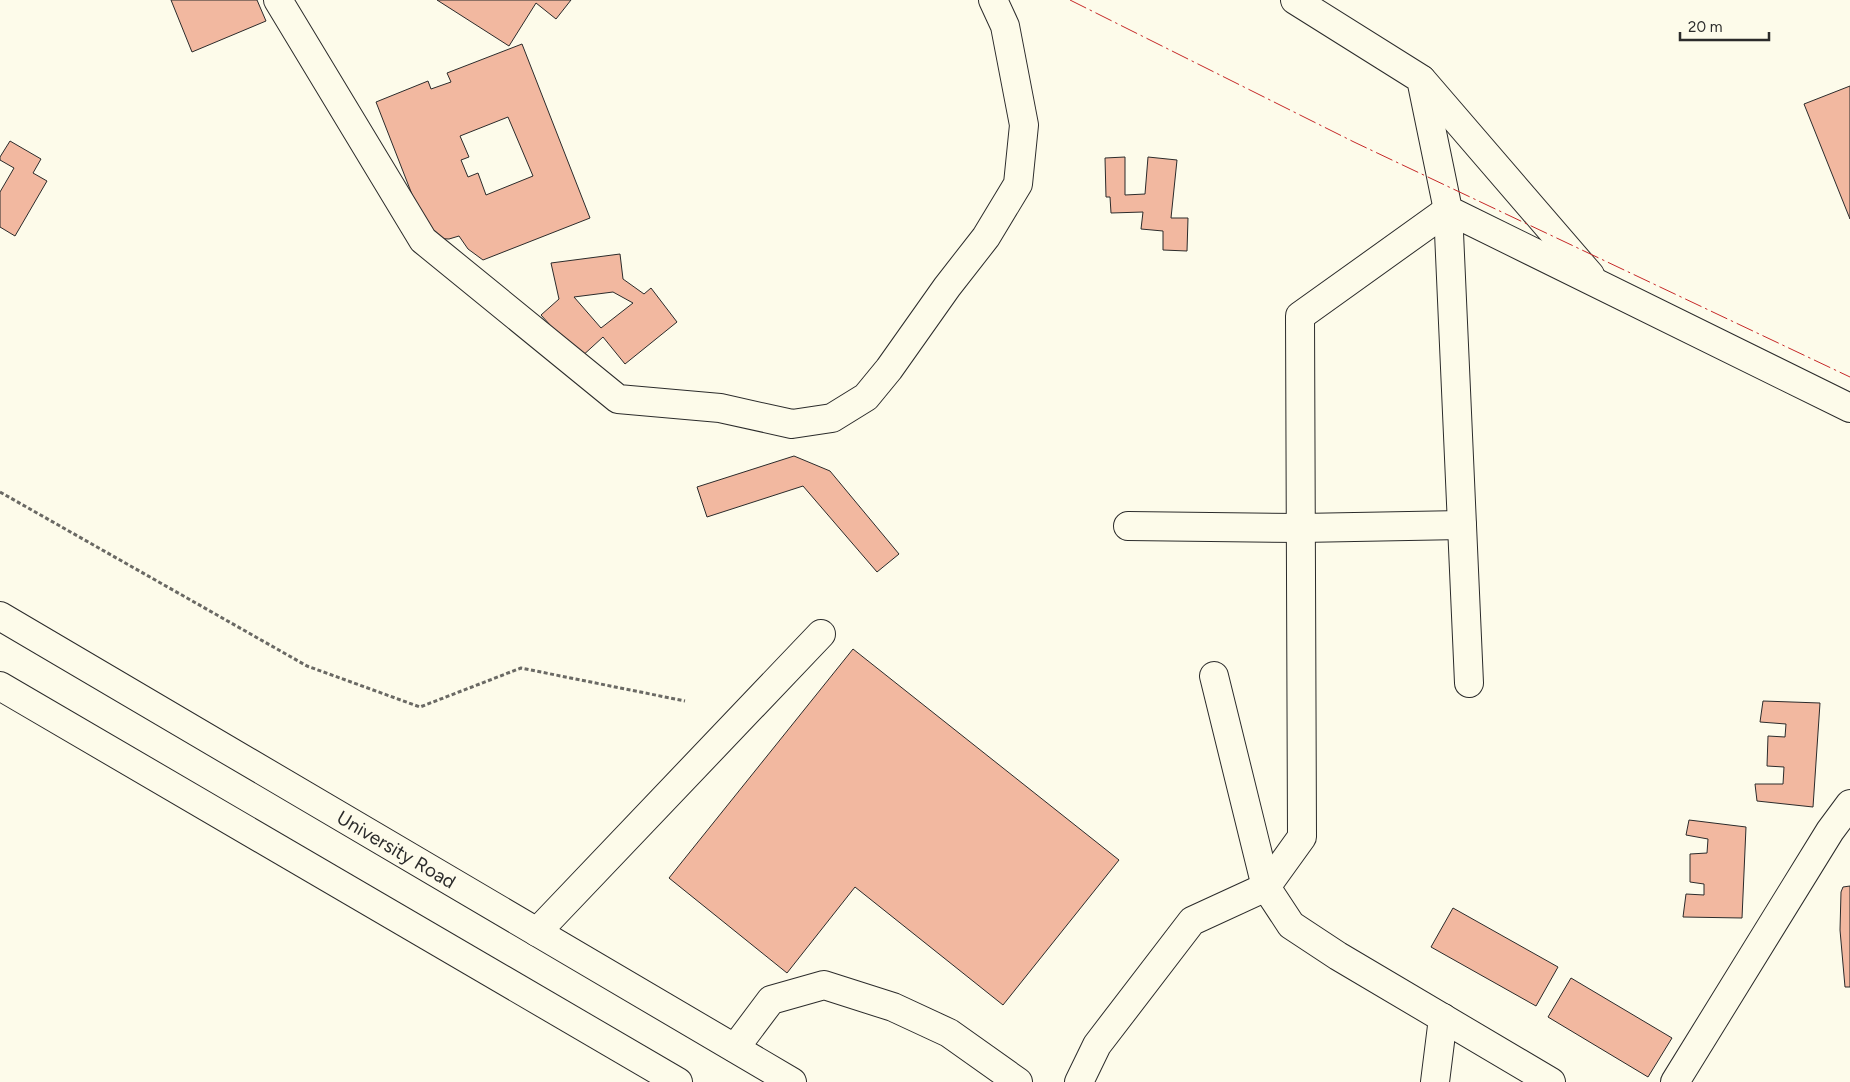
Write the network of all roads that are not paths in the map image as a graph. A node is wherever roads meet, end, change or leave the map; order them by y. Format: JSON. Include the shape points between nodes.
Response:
{"nodes":[{"id":1,"x":278,"y":0,"type":"edge"},
{"id":2,"x":993,"y":0,"type":"edge"},
{"id":3,"x":1296,"y":0,"type":"edge"},
{"id":4,"x":1421,"y":79,"type":"junction"},
{"id":5,"x":1448,"y":210,"type":"junction"},
{"id":6,"x":1598,"y":284,"type":"junction"},
{"id":7,"x":1850,"y":408,"type":"edge"},
{"id":8,"x":1462,"y":525,"type":"junction"},
{"id":9,"x":1128,"y":526,"type":"dead end"},
{"id":10,"x":1301,"y":528,"type":"junction"},
{"id":11,"x":0,"y":616,"type":"edge"},
{"id":12,"x":821,"y":634,"type":"dead end"},
{"id":13,"x":1214,"y":676,"type":"dead end"},
{"id":14,"x":1469,"y":684,"type":"dead end"},
{"id":15,"x":0,"y":686,"type":"edge"},
{"id":16,"x":1850,"y":804,"type":"edge"},
{"id":17,"x":1840,"y":834,"type":"edge"},
{"id":18,"x":1266,"y":887,"type":"junction"},
{"id":19,"x":537,"y":932,"type":"junction"},
{"id":20,"x":1443,"y":1018,"type":"junction"},
{"id":21,"x":735,"y":1048,"type":"junction"},
{"id":22,"x":678,"y":1082,"type":"edge"},
{"id":23,"x":792,"y":1082,"type":"edge"},
{"id":24,"x":1018,"y":1082,"type":"edge"},
{"id":25,"x":1079,"y":1082,"type":"edge"},
{"id":26,"x":1435,"y":1082,"type":"edge"},
{"id":27,"x":1551,"y":1082,"type":"edge"},
{"id":28,"x":1675,"y":1082,"type":"edge"}],
"edges":[{"from":1,"to":2,"type":"main road","via":[[423,240],[618,399],[720,408],[792,424],[832,418],[866,397],[986,237],[1018,184],[1024,125],[1005,26]]},
{"from":3,"to":4,"type":"main road"},
{"from":4,"to":5,"type":"main road"},
{"from":4,"to":6,"type":"main road"},
{"from":5,"to":6,"type":"main road"},
{"from":5,"to":8,"type":"main road"},
{"from":5,"to":10,"type":"main road","via":[[1300,316]]},
{"from":6,"to":7,"type":"main road"},
{"from":8,"to":10,"type":"main road"},
{"from":8,"to":14,"type":"main road"},
{"from":9,"to":10,"type":"main road"},
{"from":10,"to":18,"type":"main road","via":[[1302,837]]},
{"from":11,"to":19,"type":"main road","name":"University Road"},
{"from":12,"to":19,"type":"main road"},
{"from":13,"to":18,"type":"main road"},
{"from":15,"to":22,"type":"main road"},
{"from":16,"to":17,"type":"main road"},
{"from":17,"to":28,"type":"main road"},
{"from":18,"to":20,"type":"main road","via":[[1291,925]]},
{"from":18,"to":25,"type":"main road","via":[[1192,921],[1097,1045]]},
{"from":19,"to":21,"type":"main road","name":"University Road"},
{"from":20,"to":26,"type":"main road"},
{"from":20,"to":27,"type":"main road"},
{"from":21,"to":23,"type":"main road","name":"University Road"},
{"from":21,"to":24,"type":"main road","via":[[770,1000],[824,985],[893,1007],[949,1033]]}]}
